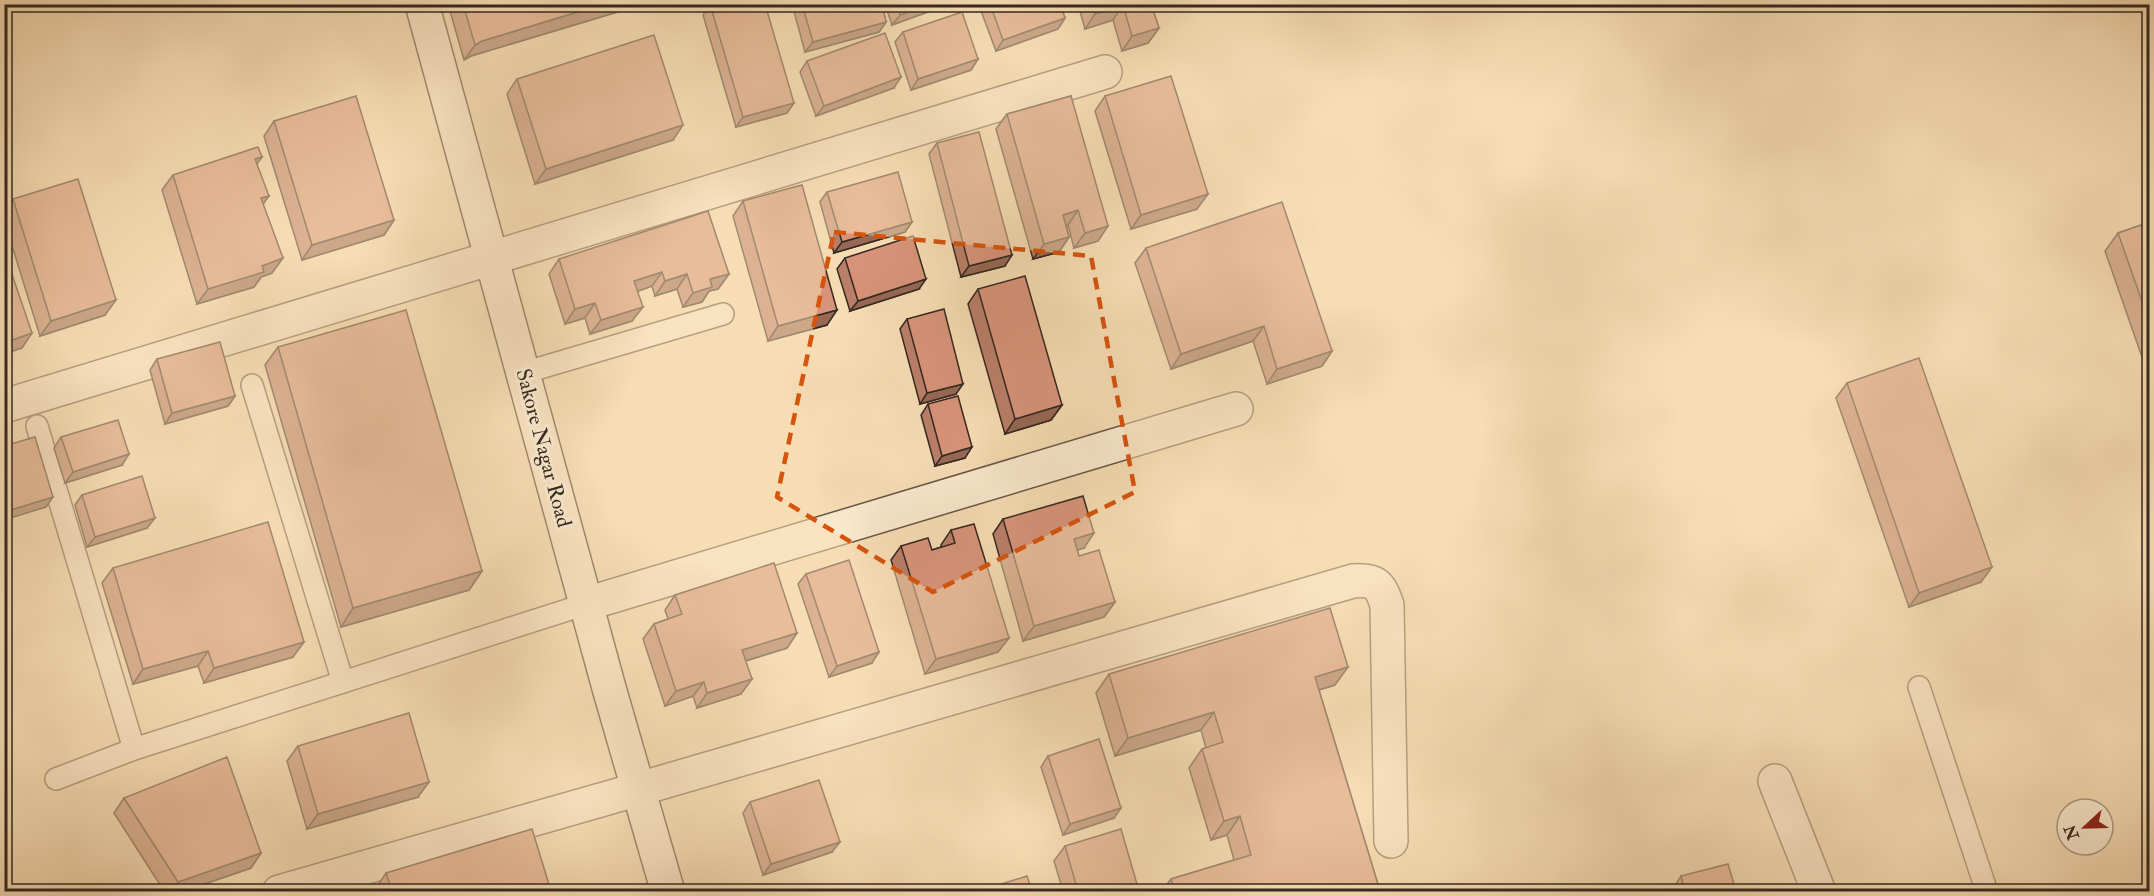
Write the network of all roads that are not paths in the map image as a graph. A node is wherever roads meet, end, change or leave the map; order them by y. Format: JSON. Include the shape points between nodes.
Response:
{"nodes":[{"id":1,"x":422,"y":4,"type":"edge"},
{"id":2,"x":1105,"y":72,"type":"dead end"},
{"id":3,"x":491,"y":257,"type":"junction"},
{"id":4,"x":723,"y":314,"type":"dead end"},
{"id":5,"x":523,"y":373,"type":"junction"},
{"id":6,"x":252,"y":385,"type":"dead end"},
{"id":7,"x":4,"y":406,"type":"edge"},
{"id":8,"x":1236,"y":409,"type":"dead end"},
{"id":9,"x":37,"y":426,"type":"dead end"},
{"id":10,"x":586,"y":604,"type":"junction"},
{"id":11,"x":343,"y":682,"type":"junction"},
{"id":12,"x":1919,"y":687,"type":"dead end"},
{"id":13,"x":134,"y":749,"type":"junction"},
{"id":14,"x":56,"y":778,"type":"dead end"},
{"id":15,"x":1775,"y":781,"type":"dead end"},
{"id":16,"x":639,"y":789,"type":"junction"},
{"id":17,"x":1391,"y":841,"type":"dead end"},
{"id":18,"x":279,"y":891,"type":"edge"},
{"id":19,"x":668,"y":891,"type":"edge"},
{"id":20,"x":1819,"y":891,"type":"edge"},
{"id":21,"x":1987,"y":891,"type":"edge"}],
"edges":[{"from":1,"to":3,"type":"street","name":"Sakore Nagar Road"},
{"from":2,"to":3,"type":"street"},
{"from":3,"to":5,"type":"street","name":"Sakore Nagar Road"},
{"from":3,"to":7,"type":"street"},
{"from":4,"to":5,"type":"lane"},
{"from":5,"to":10,"type":"street","name":"Sakore Nagar Road"},
{"from":6,"to":11,"type":"lane"},
{"from":8,"to":10,"type":"street"},
{"from":9,"to":13,"type":"lane"},
{"from":10,"to":11,"type":"lane"},
{"from":10,"to":16,"type":"street","name":"Sakore Nagar Road"},
{"from":11,"to":13,"type":"lane"},
{"from":12,"to":21,"type":"lane"},
{"from":13,"to":14,"type":"lane"},
{"from":15,"to":20,"type":"street"},
{"from":16,"to":17,"type":"street","via":[[1366,580],[1377,584],[1387,605]]},
{"from":16,"to":18,"type":"street"},
{"from":16,"to":19,"type":"street","name":"Sakore Nagar Road"}]}
